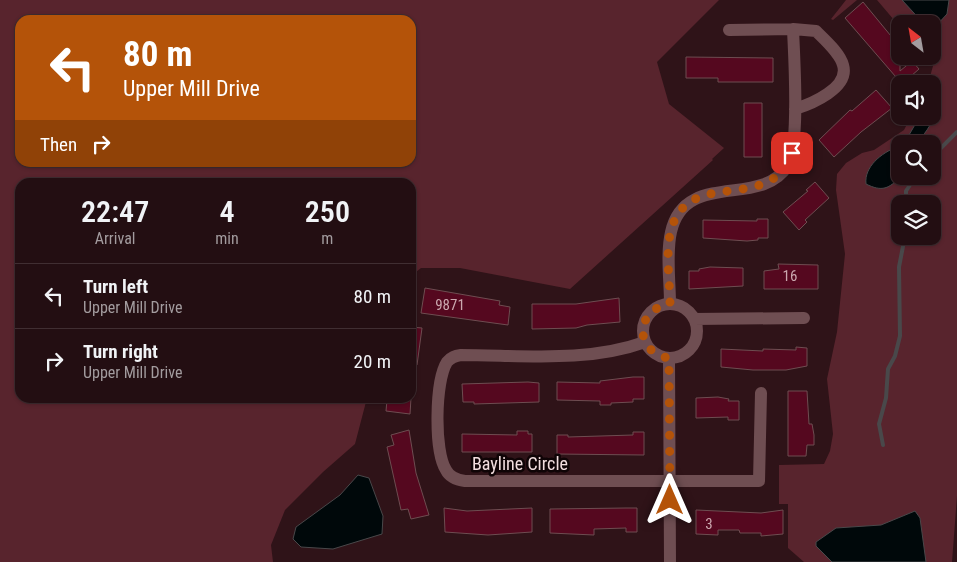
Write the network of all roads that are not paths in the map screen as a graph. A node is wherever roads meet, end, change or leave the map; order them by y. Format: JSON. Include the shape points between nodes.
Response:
{"nodes":[{"id":1,"x":793,"y":29,"type":"junction"},
{"id":2,"x":729,"y":30,"type":"dead end"},
{"id":3,"x":795,"y":109,"type":"junction"},
{"id":4,"x":670,"y":304,"type":"junction"},
{"id":5,"x":804,"y":318,"type":"dead end"},
{"id":6,"x":694,"y":319,"type":"junction"},
{"id":7,"x":645,"y":342,"type":"junction"},
{"id":8,"x":669,"y":358,"type":"junction"},
{"id":9,"x":761,"y":393,"type":"dead end"},
{"id":10,"x":670,"y":481,"type":"junction"},
{"id":11,"x":670,"y":562,"type":"edge"}],
"edges":[{"from":1,"to":2,"type":"street"},
{"from":1,"to":3,"type":"street"},
{"from":1,"to":3,"type":"street","via":[[816,31],[844,66],[844,76],[825,96]]},
{"from":3,"to":4,"type":"street","via":[[792,153],[780,174],[759,187],[726,190],[698,198],[676,218],[669,243]]},
{"from":4,"to":6,"type":"street","via":[[684,308]]},
{"from":4,"to":7,"type":"street","via":[[661,305],[647,316]]},
{"from":5,"to":6,"type":"street"},
{"from":6,"to":8,"type":"street","via":[[697,337],[693,346],[687,353]]},
{"from":7,"to":8,"type":"street","via":[[654,354]]},
{"from":7,"to":10,"type":"street","name":"Bayline Circle","via":[[610,352],[577,355],[453,357],[444,368],[439,390],[440,455],[450,475],[465,481]]},
{"from":8,"to":10,"type":"street"},
{"from":9,"to":10,"type":"street","name":"Bayline Circle","via":[[759,481]]},
{"from":10,"to":11,"type":"street"}]}
